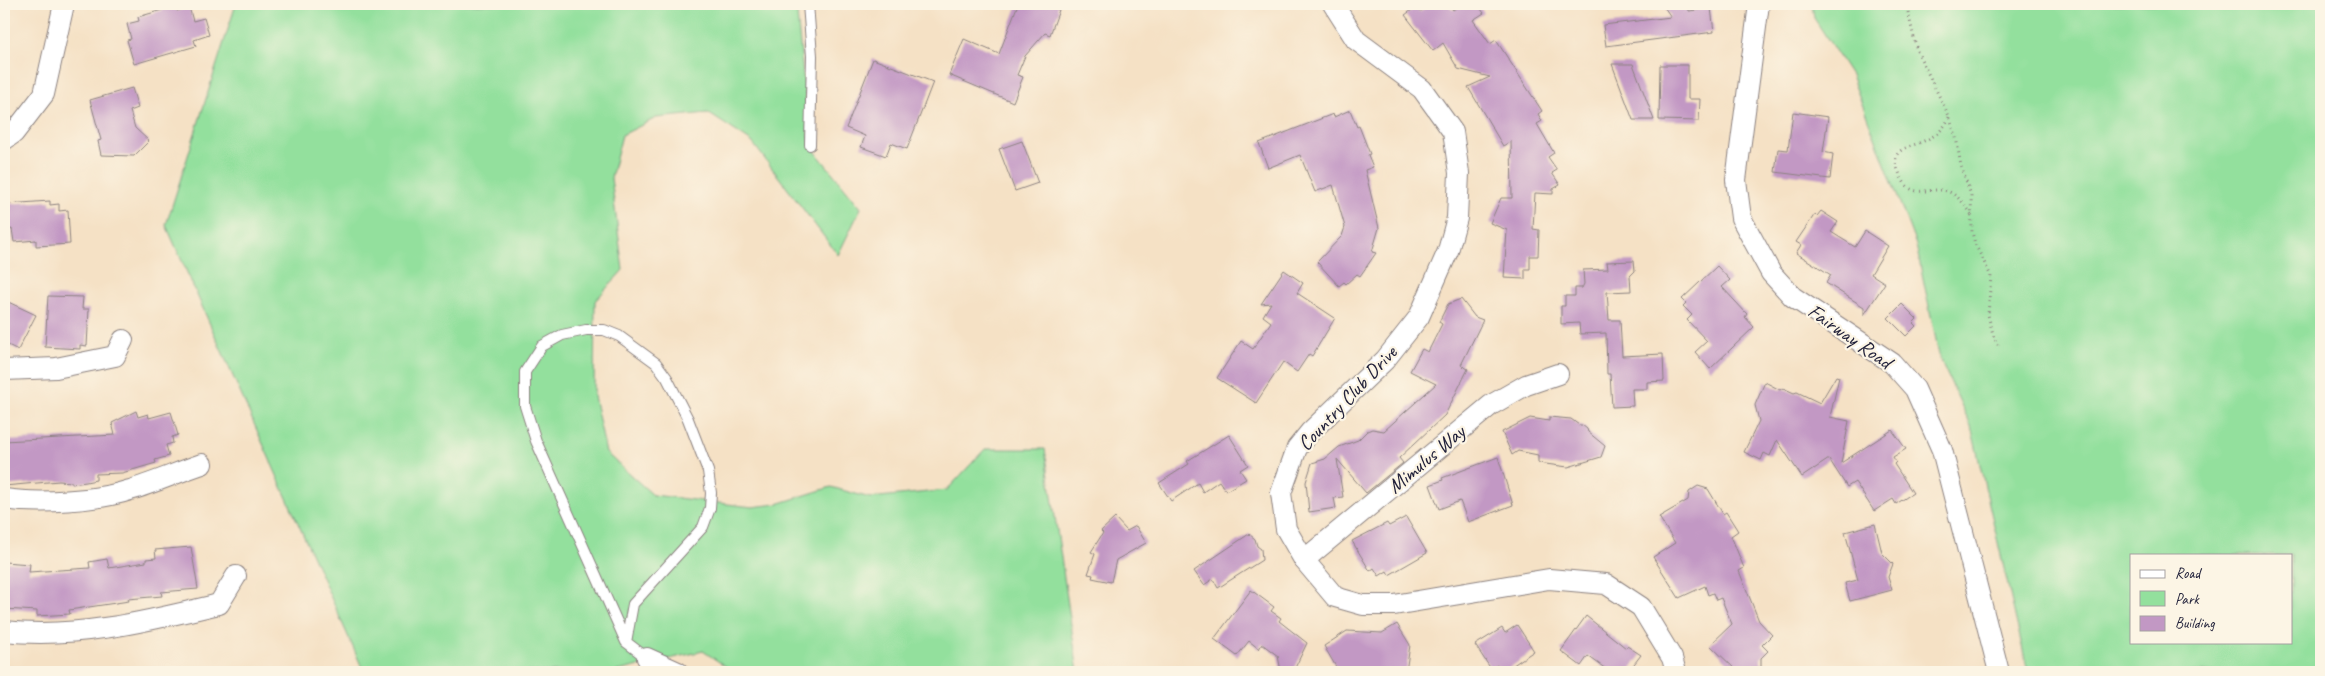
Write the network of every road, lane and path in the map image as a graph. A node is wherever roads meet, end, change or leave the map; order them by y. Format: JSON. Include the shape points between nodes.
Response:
{"nodes":[{"id":1,"x":64,"y":4,"type":"edge"},
{"id":2,"x":808,"y":4,"type":"edge"},
{"id":3,"x":1333,"y":4,"type":"edge"},
{"id":4,"x":1759,"y":4,"type":"edge"},
{"id":5,"x":1908,"y":12,"type":"dead end"},
{"id":6,"x":1949,"y":116,"type":"junction"},
{"id":7,"x":4,"y":140,"type":"edge"},
{"id":8,"x":810,"y":145,"type":"dead end"},
{"id":9,"x":1973,"y":215,"type":"junction"},
{"id":10,"x":123,"y":340,"type":"dead end"},
{"id":11,"x":2000,"y":348,"type":"dead end"},
{"id":12,"x":4,"y":370,"type":"edge"},
{"id":13,"x":1558,"y":374,"type":"dead end"},
{"id":14,"x":202,"y":464,"type":"dead end"},
{"id":15,"x":4,"y":499,"type":"edge"},
{"id":16,"x":1304,"y":560,"type":"junction"},
{"id":17,"x":236,"y":576,"type":"dead end"},
{"id":18,"x":4,"y":631,"type":"edge"},
{"id":19,"x":626,"y":642,"type":"junction"},
{"id":20,"x":647,"y":658,"type":"joint"},
{"id":21,"x":678,"y":672,"type":"edge"},
{"id":22,"x":1676,"y":672,"type":"edge"},
{"id":23,"x":2000,"y":672,"type":"edge"}],
"edges":[{"from":1,"to":7,"type":"street","via":[[44,94],[14,133]]},
{"from":2,"to":8,"type":"lane","via":[[812,56]]},
{"from":3,"to":16,"type":"street","name":"Country Club Drive","via":[[1356,40],[1422,89],[1453,132],[1459,173],[1457,218],[1448,251],[1419,317],[1384,360],[1297,448],[1281,493],[1286,529]]},
{"from":4,"to":23,"type":"street","name":"Fairway Road","via":[[1736,180],[1741,218],[1771,274],[1792,297],[1892,363],[1915,389],[1942,450]]},
{"from":5,"to":6,"type":"path","via":[[1917,50]]},
{"from":6,"to":9,"type":"path","via":[[1971,195]]},
{"from":6,"to":9,"type":"path","via":[[1941,132],[1902,149],[1896,155],[1896,163],[1902,180],[1909,188],[1921,192],[1947,191]]},
{"from":9,"to":11,"type":"path","via":[[1975,244],[1991,276],[1988,315]]},
{"from":10,"to":12,"type":"street","via":[[115,356],[56,368]]},
{"from":13,"to":16,"type":"street","name":"Mimulus Way","via":[[1526,385],[1491,405]]},
{"from":14,"to":15,"type":"street","via":[[129,491],[109,495],[56,501]]},
{"from":16,"to":22,"type":"street","name":"Country Club Drive","via":[[1335,597],[1363,604],[1394,604],[1549,579],[1606,584],[1641,607],[1672,658]]},
{"from":17,"to":18,"type":"street","via":[[219,604],[131,625],[71,632]]},
{"from":19,"to":19,"type":"lane","via":[[536,441],[525,406],[525,372],[542,346],[562,334],[604,330],[619,336],[656,363],[688,419],[708,471],[710,508],[703,527],[633,604]]},
{"from":19,"to":20,"type":"lane"},
{"from":20,"to":21,"type":"street"}]}
